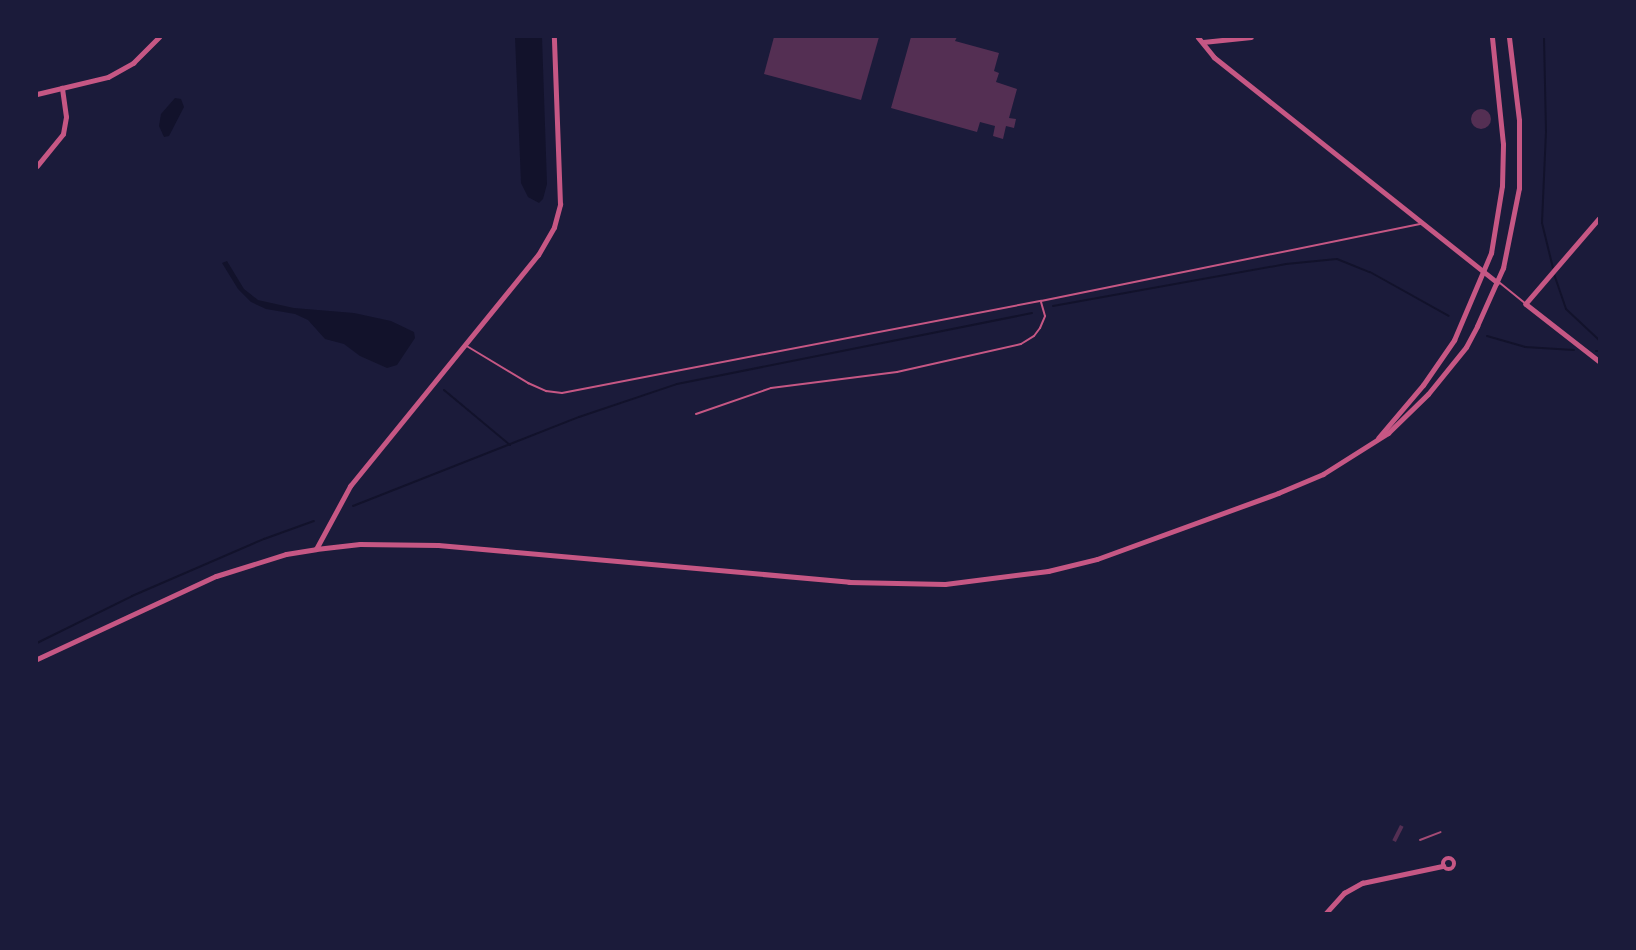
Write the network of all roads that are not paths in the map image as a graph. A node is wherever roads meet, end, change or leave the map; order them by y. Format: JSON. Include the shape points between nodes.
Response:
{"nodes":[{"id":1,"x":159,"y":37,"type":"edge"},
{"id":2,"x":554,"y":37,"type":"edge"},
{"id":3,"x":1198,"y":37,"type":"edge"},
{"id":4,"x":1251,"y":37,"type":"edge"},
{"id":5,"x":1492,"y":37,"type":"edge"},
{"id":6,"x":1508,"y":37,"type":"edge"},
{"id":7,"x":1203,"y":43,"type":"junction"},
{"id":8,"x":62,"y":88,"type":"junction"},
{"id":9,"x":37,"y":94,"type":"edge"},
{"id":10,"x":37,"y":166,"type":"edge"},
{"id":11,"x":1599,"y":221,"type":"edge"},
{"id":12,"x":1424,"y":223,"type":"junction"},
{"id":13,"x":1485,"y":272,"type":"junction"},
{"id":14,"x":1497,"y":282,"type":"junction"},
{"id":15,"x":1041,"y":301,"type":"junction"},
{"id":16,"x":1526,"y":304,"type":"junction"},
{"id":17,"x":464,"y":345,"type":"junction"},
{"id":18,"x":1599,"y":361,"type":"edge"},
{"id":19,"x":696,"y":414,"type":"dead end"},
{"id":20,"x":1378,"y":438,"type":"junction"},
{"id":21,"x":316,"y":549,"type":"junction"},
{"id":22,"x":37,"y":659,"type":"edge"},
{"id":23,"x":1443,"y":866,"type":"dead end"},
{"id":24,"x":1326,"y":913,"type":"edge"}],
"edges":[{"from":1,"to":8,"type":"street","via":[[133,63],[108,77]]},
{"from":2,"to":17,"type":"street","via":[[560,204],[554,227],[538,254]]},
{"from":3,"to":7,"type":"street"},
{"from":4,"to":7,"type":"street"},
{"from":5,"to":13,"type":"street","via":[[1503,129],[1502,186]]},
{"from":6,"to":14,"type":"street","via":[[1521,172],[1512,231]]},
{"from":7,"to":12,"type":"street","via":[[1214,57]]},
{"from":8,"to":9,"type":"street"},
{"from":8,"to":10,"type":"street","via":[[63,134]]},
{"from":11,"to":16,"type":"street"},
{"from":12,"to":13,"type":"street"},
{"from":12,"to":15,"type":"lane"},
{"from":13,"to":14,"type":"street"},
{"from":13,"to":20,"type":"street","via":[[1441,361]]},
{"from":14,"to":16,"type":"lane"},
{"from":14,"to":20,"type":"street","via":[[1466,347],[1411,412]]},
{"from":15,"to":17,"type":"lane","via":[[562,393],[528,383]]},
{"from":15,"to":19,"type":"lane","via":[[1043,322],[1034,336],[1021,344],[897,372],[771,387]]},
{"from":16,"to":18,"type":"street"},
{"from":17,"to":21,"type":"street","via":[[351,486]]},
{"from":20,"to":21,"type":"street","via":[[1323,474],[1171,534],[1097,559],[992,580],[899,585],[438,545],[360,544]]},
{"from":21,"to":22,"type":"street","via":[[216,576]]},
{"from":23,"to":24,"type":"street","via":[[1362,883]]}]}
